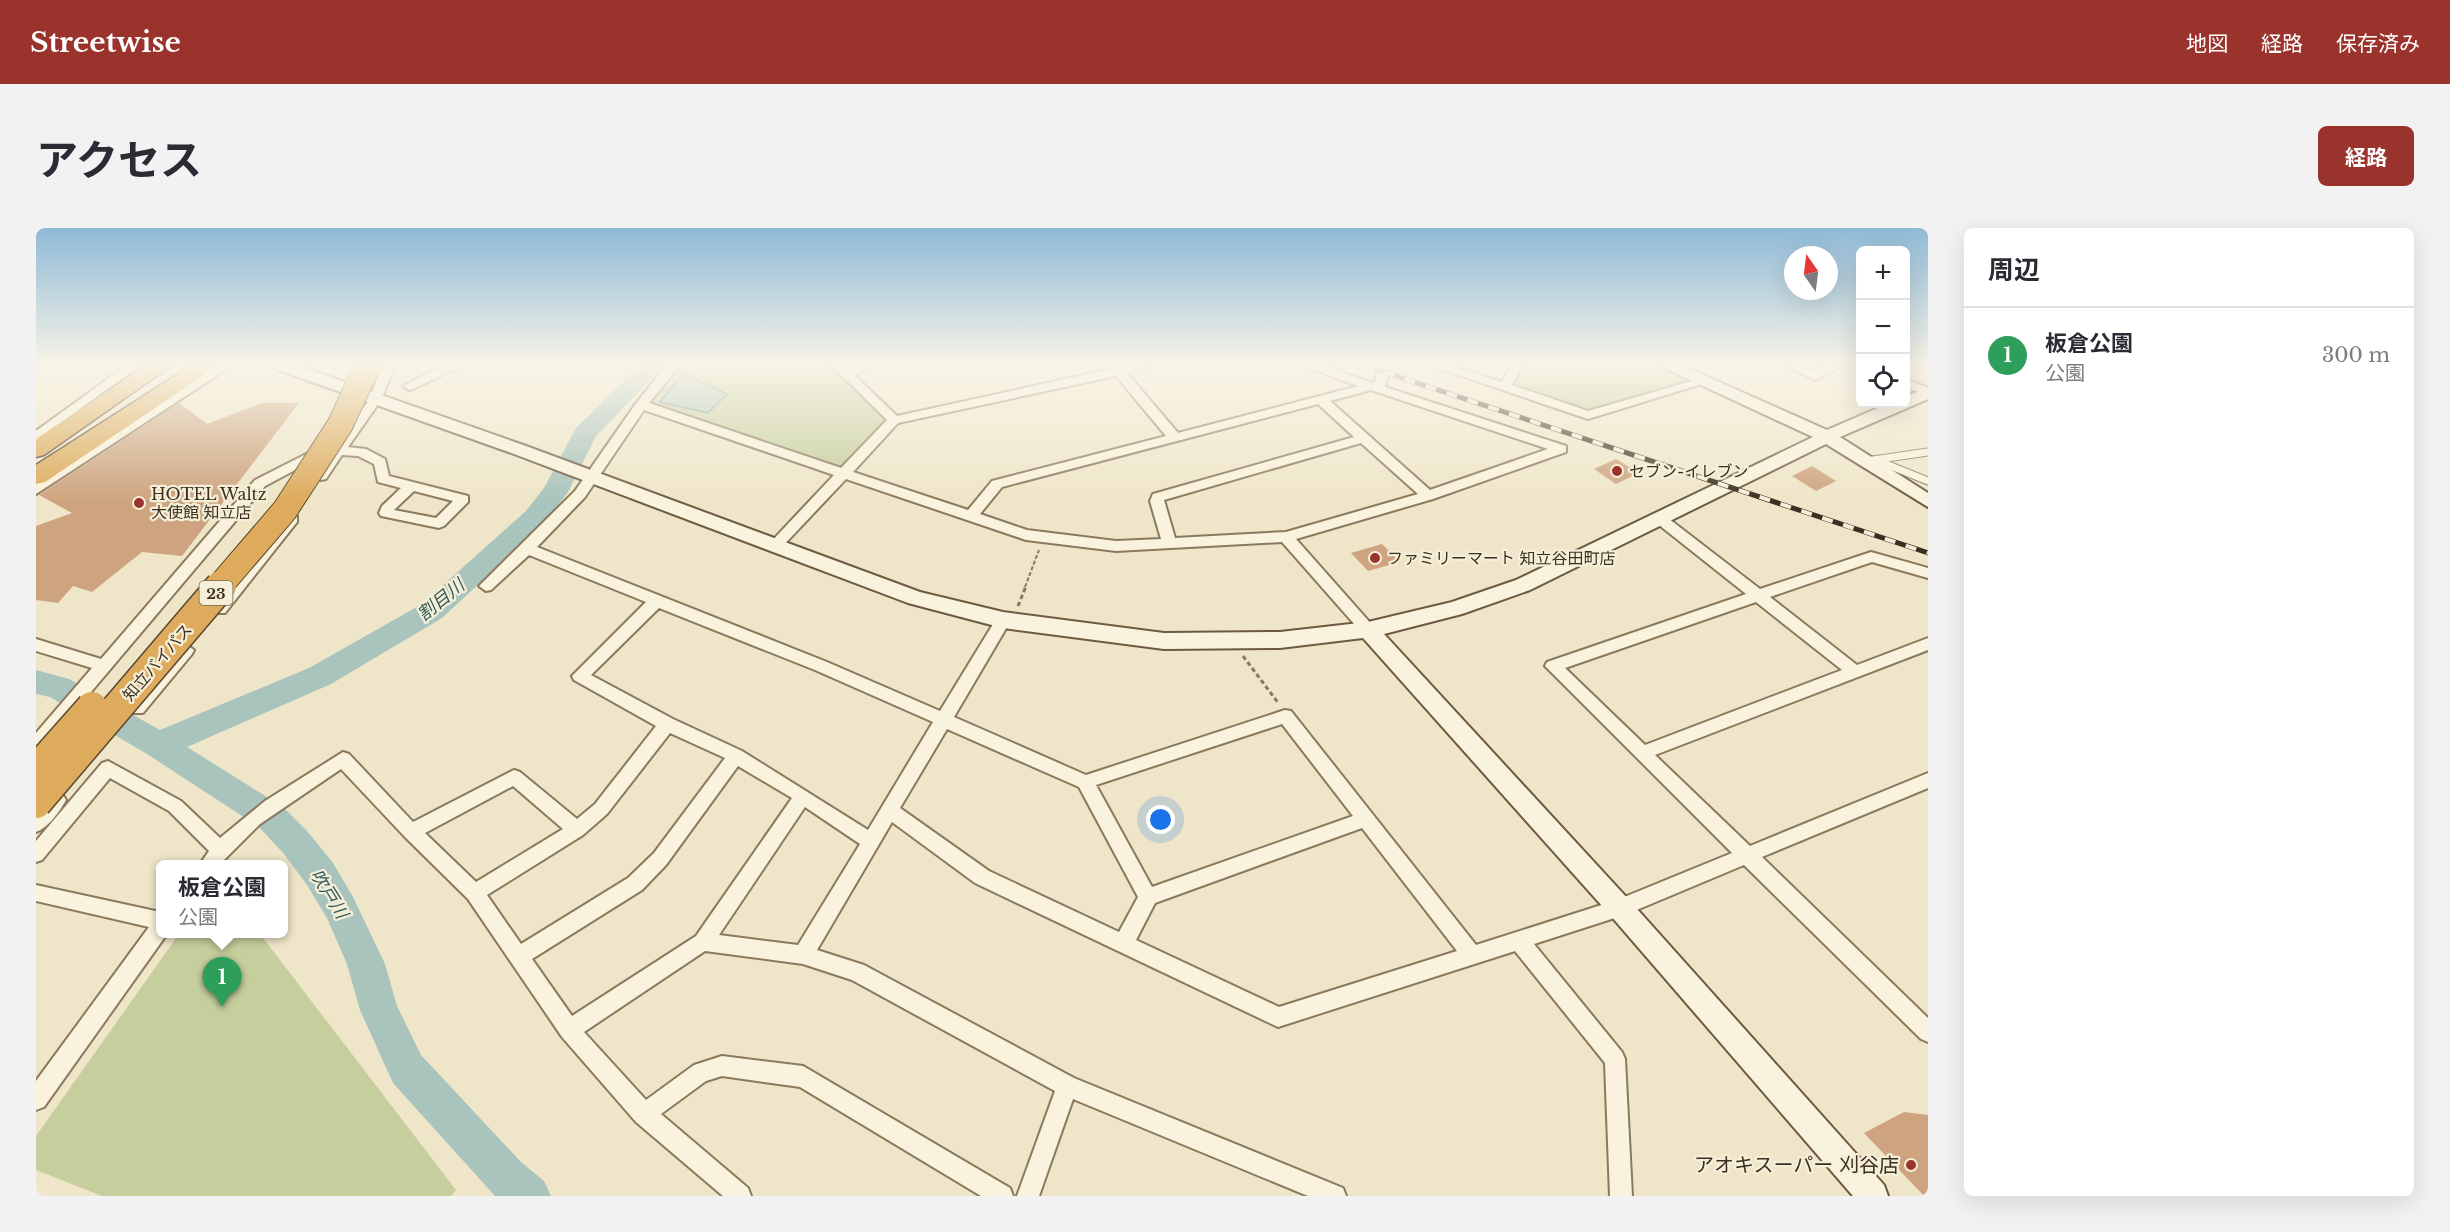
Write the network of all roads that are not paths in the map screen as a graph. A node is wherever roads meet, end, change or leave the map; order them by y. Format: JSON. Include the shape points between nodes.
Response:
{"nodes":[{"id":1,"x":73,"y":410,"type":"edge"},
{"id":2,"x":94,"y":410,"type":"edge"},
{"id":3,"x":104,"y":410,"type":"edge"},
{"id":4,"x":122,"y":410,"type":"edge"},
{"id":5,"x":138,"y":410,"type":"edge"},
{"id":6,"x":155,"y":410,"type":"edge"},
{"id":7,"x":328,"y":410,"type":"edge"},
{"id":8,"x":347,"y":410,"type":"edge"},
{"id":9,"x":367,"y":410,"type":"edge"},
{"id":10,"x":403,"y":410,"type":"edge"},
{"id":11,"x":637,"y":410,"type":"edge"},
{"id":12,"x":656,"y":410,"type":"edge"},
{"id":13,"x":884,"y":410,"type":"edge"},
{"id":14,"x":937,"y":410,"type":"edge"},
{"id":15,"x":1151,"y":410,"type":"edge"},
{"id":16,"x":1281,"y":410,"type":"edge"},
{"id":17,"x":1333,"y":410,"type":"edge"},
{"id":18,"x":1442,"y":410,"type":"edge"},
{"id":19,"x":1574,"y":410,"type":"edge"},
{"id":20,"x":1605,"y":410,"type":"edge"},
{"id":21,"x":1766,"y":410,"type":"edge"},
{"id":22,"x":1887,"y":410,"type":"edge"},
{"id":23,"x":894,"y":420,"type":"junction"},
{"id":24,"x":349,"y":435,"type":"junction"},
{"id":25,"x":36,"y":437,"type":"edge"},
{"id":26,"x":1174,"y":437,"type":"junction"},
{"id":27,"x":1827,"y":437,"type":"junction"},
{"id":28,"x":1364,"y":438,"type":"junction"},
{"id":29,"x":36,"y":450,"type":"edge"},
{"id":30,"x":338,"y":451,"type":"junction"},
{"id":31,"x":1928,"y":452,"type":"edge"},
{"id":32,"x":36,"y":456,"type":"edge"},
{"id":33,"x":1871,"y":460,"type":"junction"},
{"id":34,"x":36,"y":468,"type":"edge"},
{"id":35,"x":843,"y":473,"type":"junction"},
{"id":36,"x":36,"y":476,"type":"edge"},
{"id":37,"x":586,"y":477,"type":"junction"},
{"id":38,"x":1928,"y":482,"type":"edge"},
{"id":39,"x":411,"y":486,"type":"junction"},
{"id":40,"x":36,"y":490,"type":"edge"},
{"id":41,"x":1428,"y":496,"type":"junction"},
{"id":42,"x":1928,"y":501,"type":"edge"},
{"id":43,"x":972,"y":516,"type":"junction"},
{"id":44,"x":1659,"y":518,"type":"junction"},
{"id":45,"x":1286,"y":537,"type":"junction"},
{"id":46,"x":1170,"y":544,"type":"junction"},
{"id":47,"x":774,"y":547,"type":"junction"},
{"id":48,"x":528,"y":549,"type":"junction"},
{"id":49,"x":1928,"y":573,"type":"edge"},
{"id":50,"x":486,"y":586,"type":"dead end"},
{"id":51,"x":1760,"y":597,"type":"junction"},
{"id":52,"x":656,"y":602,"type":"junction"},
{"id":53,"x":1008,"y":621,"type":"junction"},
{"id":54,"x":1368,"y":630,"type":"junction"},
{"id":55,"x":1928,"y":644,"type":"edge"},
{"id":56,"x":36,"y":645,"type":"edge"},
{"id":57,"x":102,"y":668,"type":"junction"},
{"id":58,"x":1855,"y":672,"type":"junction"},
{"id":59,"x":944,"y":721,"type":"junction"},
{"id":60,"x":667,"y":724,"type":"junction"},
{"id":61,"x":36,"y":745,"type":"edge"},
{"id":62,"x":1641,"y":753,"type":"junction"},
{"id":63,"x":736,"y":756,"type":"junction"},
{"id":64,"x":36,"y":770,"type":"edge"},
{"id":65,"x":1928,"y":780,"type":"edge"},
{"id":66,"x":1085,"y":782,"type":"junction"},
{"id":67,"x":803,"y":795,"type":"junction"},
{"id":68,"x":36,"y":803,"type":"edge"},
{"id":69,"x":891,"y":811,"type":"junction"},
{"id":70,"x":1365,"y":819,"type":"junction"},
{"id":71,"x":36,"y":824,"type":"edge"},
{"id":72,"x":577,"y":830,"type":"junction"},
{"id":73,"x":411,"y":832,"type":"junction"},
{"id":74,"x":872,"y":842,"type":"junction"},
{"id":75,"x":219,"y":851,"type":"edge"},
{"id":76,"x":36,"y":854,"type":"edge"},
{"id":77,"x":1748,"y":856,"type":"junction"},
{"id":78,"x":36,"y":893,"type":"edge"},
{"id":79,"x":475,"y":893,"type":"junction"},
{"id":80,"x":1148,"y":897,"type":"junction"},
{"id":81,"x":1620,"y":908,"type":"junction"},
{"id":82,"x":156,"y":920,"type":"edge"},
{"id":83,"x":156,"y":933,"type":"edge"},
{"id":84,"x":1518,"y":940,"type":"junction"},
{"id":85,"x":703,"y":942,"type":"junction"},
{"id":86,"x":1124,"y":943,"type":"junction"},
{"id":87,"x":803,"y":955,"type":"junction"},
{"id":88,"x":1472,"y":955,"type":"junction"},
{"id":89,"x":517,"y":957,"type":"junction"},
{"id":90,"x":569,"y":1030,"type":"junction"},
{"id":91,"x":1928,"y":1032,"type":"edge"},
{"id":92,"x":1067,"y":1086,"type":"junction"},
{"id":93,"x":36,"y":1099,"type":"edge"},
{"id":94,"x":644,"y":1114,"type":"junction"},
{"id":95,"x":740,"y":1196,"type":"edge"},
{"id":96,"x":1002,"y":1196,"type":"edge"},
{"id":97,"x":1028,"y":1196,"type":"edge"},
{"id":98,"x":1335,"y":1196,"type":"edge"},
{"id":99,"x":1621,"y":1196,"type":"edge"},
{"id":100,"x":1873,"y":1196,"type":"edge"}],
"edges":[{"from":1,"to":25,"type":"street"},
{"from":2,"to":29,"type":"highway"},
{"from":3,"to":32,"type":"highway"},
{"from":4,"to":34,"type":"highway"},
{"from":5,"to":36,"type":"highway"},
{"from":6,"to":40,"type":"street"},
{"from":7,"to":64,"type":"highway","name":"知立バイパス","number":"23","bridge":true,"via":[[266,508]]},
{"from":8,"to":68,"type":"highway","name":"知立バイパス","number":"23","bridge":true,"via":[[285,510]]},
{"from":9,"to":24,"type":"street"},
{"from":10,"to":37,"type":"street"},
{"from":11,"to":37,"type":"street"},
{"from":12,"to":35,"type":"street"},
{"from":13,"to":23,"type":"street"},
{"from":14,"to":23,"type":"street"},
{"from":15,"to":26,"type":"street"},
{"from":16,"to":26,"type":"street"},
{"from":17,"to":28,"type":"street"},
{"from":18,"to":41,"type":"street","via":[[1561,449]]},
{"from":19,"to":20,"type":"street","via":[[1588,415]]},
{"from":21,"to":27,"type":"street"},
{"from":22,"to":27,"type":"street"},
{"from":23,"to":35,"type":"street"},
{"from":24,"to":30,"type":"street"},
{"from":24,"to":57,"type":"street","via":[[260,483]]},
{"from":26,"to":43,"type":"street","via":[[997,484]]},
{"from":27,"to":33,"type":"street"},
{"from":27,"to":44,"type":"street"},
{"from":28,"to":41,"type":"street"},
{"from":28,"to":46,"type":"street","via":[[1158,497]]},
{"from":30,"to":39,"type":"street","via":[[361,452],[380,462],[383,479]]},
{"from":30,"to":71,"type":"street","via":[[255,568]]},
{"from":31,"to":33,"type":"lane"},
{"from":33,"to":38,"type":"lane"},
{"from":33,"to":42,"type":"street"},
{"from":35,"to":43,"type":"street"},
{"from":35,"to":47,"type":"street"},
{"from":37,"to":47,"type":"street"},
{"from":37,"to":48,"type":"street","via":[[580,494]]},
{"from":39,"to":39,"type":"street","via":[[452,496],[463,499],[439,523],[386,513]]},
{"from":41,"to":45,"type":"street"},
{"from":43,"to":46,"type":"street","via":[[1026,535],[1116,546]]},
{"from":44,"to":51,"type":"street"},
{"from":44,"to":54,"type":"street","via":[[1523,585],[1455,609]]},
{"from":45,"to":46,"type":"street"},
{"from":45,"to":54,"type":"street"},
{"from":47,"to":53,"type":"street","via":[[915,598]]},
{"from":48,"to":50,"type":"street"},
{"from":48,"to":52,"type":"street"},
{"from":49,"to":51,"type":"street","via":[[1872,558]]},
{"from":51,"to":58,"type":"street"},
{"from":51,"to":62,"type":"street","via":[[1553,666]]},
{"from":52,"to":59,"type":"street","via":[[821,666]]},
{"from":52,"to":60,"type":"street","via":[[580,676]]},
{"from":53,"to":54,"type":"street","via":[[1164,641],[1281,640]]},
{"from":53,"to":59,"type":"street"},
{"from":54,"to":81,"type":"street"},
{"from":55,"to":58,"type":"street"},
{"from":56,"to":57,"type":"street"},
{"from":57,"to":61,"type":"street"},
{"from":58,"to":62,"type":"street"},
{"from":59,"to":66,"type":"street"},
{"from":59,"to":69,"type":"street"},
{"from":60,"to":63,"type":"street"},
{"from":60,"to":72,"type":"street","via":[[601,809]]},
{"from":62,"to":77,"type":"street"},
{"from":63,"to":67,"type":"street"},
{"from":63,"to":89,"type":"street","via":[[660,859],[635,884]]},
{"from":65,"to":77,"type":"street"},
{"from":66,"to":70,"type":"street","via":[[1285,716]]},
{"from":66,"to":80,"type":"street"},
{"from":67,"to":74,"type":"street"},
{"from":67,"to":85,"type":"street"},
{"from":69,"to":74,"type":"street"},
{"from":69,"to":86,"type":"street","via":[[982,877]]},
{"from":70,"to":80,"type":"street"},
{"from":70,"to":88,"type":"street"},
{"from":72,"to":73,"type":"street","via":[[513,777]]},
{"from":72,"to":79,"type":"street"},
{"from":73,"to":75,"type":"street","via":[[343,759],[288,793]]},
{"from":73,"to":79,"type":"street"},
{"from":74,"to":87,"type":"street"},
{"from":75,"to":76,"type":"street","via":[[175,806],[108,768]]},
{"from":77,"to":81,"type":"street"},
{"from":77,"to":91,"type":"street"},
{"from":78,"to":82,"type":"street"},
{"from":79,"to":89,"type":"street"},
{"from":80,"to":86,"type":"street"},
{"from":81,"to":84,"type":"street"},
{"from":81,"to":100,"type":"street"},
{"from":83,"to":93,"type":"street"},
{"from":84,"to":88,"type":"street"},
{"from":84,"to":99,"type":"street","via":[[1615,1059]]},
{"from":85,"to":87,"type":"street"},
{"from":85,"to":90,"type":"street"},
{"from":86,"to":88,"type":"street","via":[[1278,1017]]},
{"from":87,"to":92,"type":"street","via":[[857,972]]},
{"from":89,"to":90,"type":"street"},
{"from":90,"to":94,"type":"street"},
{"from":92,"to":97,"type":"street"},
{"from":92,"to":98,"type":"street"},
{"from":94,"to":95,"type":"street"},
{"from":94,"to":96,"type":"street","via":[[701,1072],[722,1066],[803,1077]]}]}
